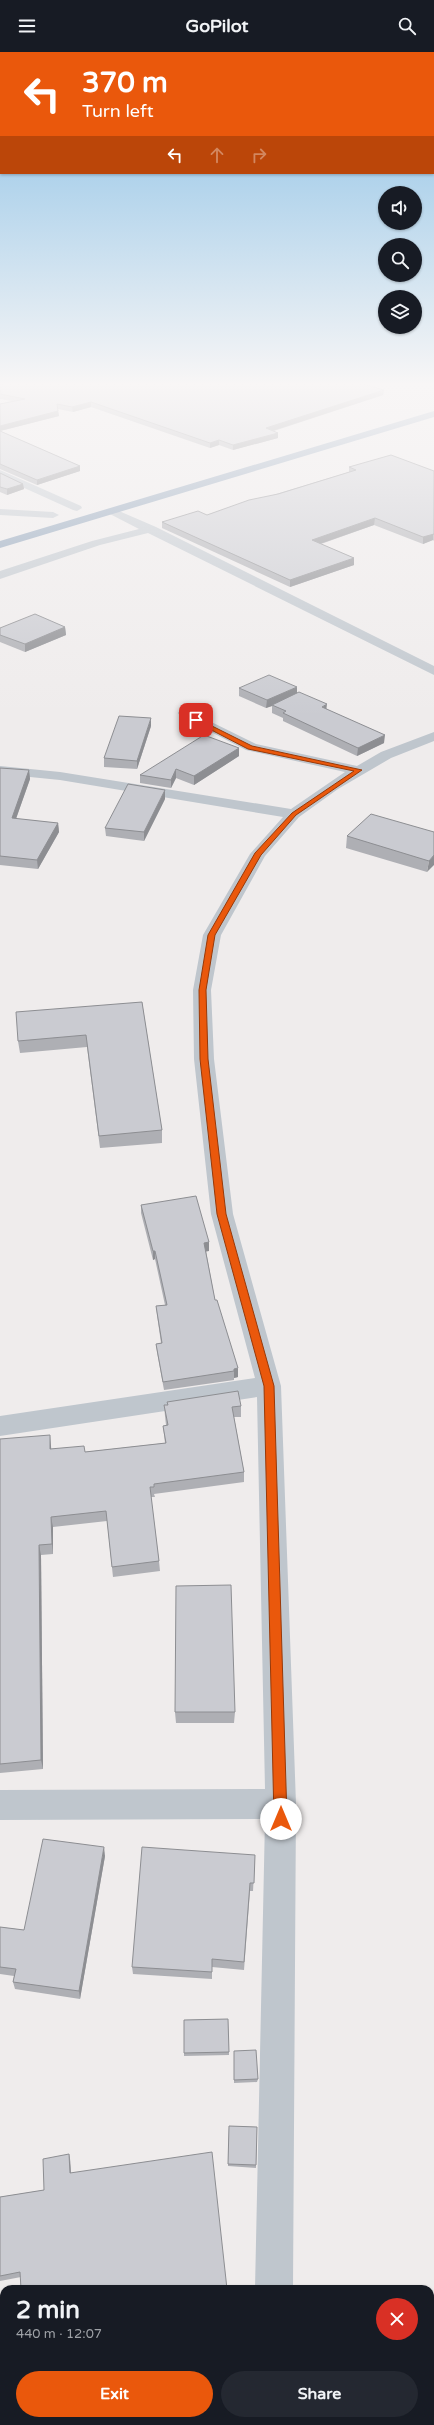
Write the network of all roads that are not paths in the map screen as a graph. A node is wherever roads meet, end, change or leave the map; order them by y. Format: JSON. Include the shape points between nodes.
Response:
{"nodes":[{"id":1,"x":51,"y":495,"type":"edge"},
{"id":2,"x":166,"y":495,"type":"edge"},
{"id":3,"x":81,"y":507,"type":"joint"},
{"id":4,"x":112,"y":511,"type":"junction"},
{"id":5,"x":0,"y":512,"type":"edge"},
{"id":6,"x":53,"y":515,"type":"junction"},
{"id":7,"x":23,"y":524,"type":"dead end"},
{"id":8,"x":152,"y":529,"type":"junction"},
{"id":9,"x":0,"y":545,"type":"edge"},
{"id":10,"x":0,"y":575,"type":"edge"},
{"id":11,"x":434,"y":671,"type":"edge"},
{"id":12,"x":185,"y":713,"type":"dead end"},
{"id":13,"x":434,"y":736,"type":"edge"},
{"id":14,"x":0,"y":770,"type":"edge"},
{"id":15,"x":359,"y":770,"type":"junction"},
{"id":16,"x":294,"y":814,"type":"junction"},
{"id":17,"x":269,"y":1386,"type":"junction"},
{"id":18,"x":0,"y":1426,"type":"edge"},
{"id":19,"x":281,"y":1804,"type":"junction"},
{"id":20,"x":0,"y":1805,"type":"edge"},
{"id":21,"x":274,"y":2285,"type":"edge"}],
"edges":[{"from":1,"to":3,"type":"street"},
{"from":2,"to":4,"type":"highway"},
{"from":3,"to":6,"type":"highway"},
{"from":4,"to":8,"type":"street"},
{"from":4,"to":9,"type":"highway"},
{"from":5,"to":6,"type":"street"},
{"from":6,"to":7,"type":"highway"},
{"from":8,"to":10,"type":"street","via":[[96,543]]},
{"from":8,"to":11,"type":"street"},
{"from":12,"to":15,"type":"street","via":[[250,747]]},
{"from":13,"to":15,"type":"street","via":[[386,755]]},
{"from":14,"to":16,"type":"street","via":[[60,776]]},
{"from":15,"to":16,"type":"street"},
{"from":16,"to":17,"type":"street","via":[[258,854],[212,935],[202,990],[204,1059],[222,1214]]},
{"from":17,"to":18,"type":"street"},
{"from":17,"to":19,"type":"street"},
{"from":19,"to":20,"type":"street"},
{"from":19,"to":21,"type":"street"}]}
